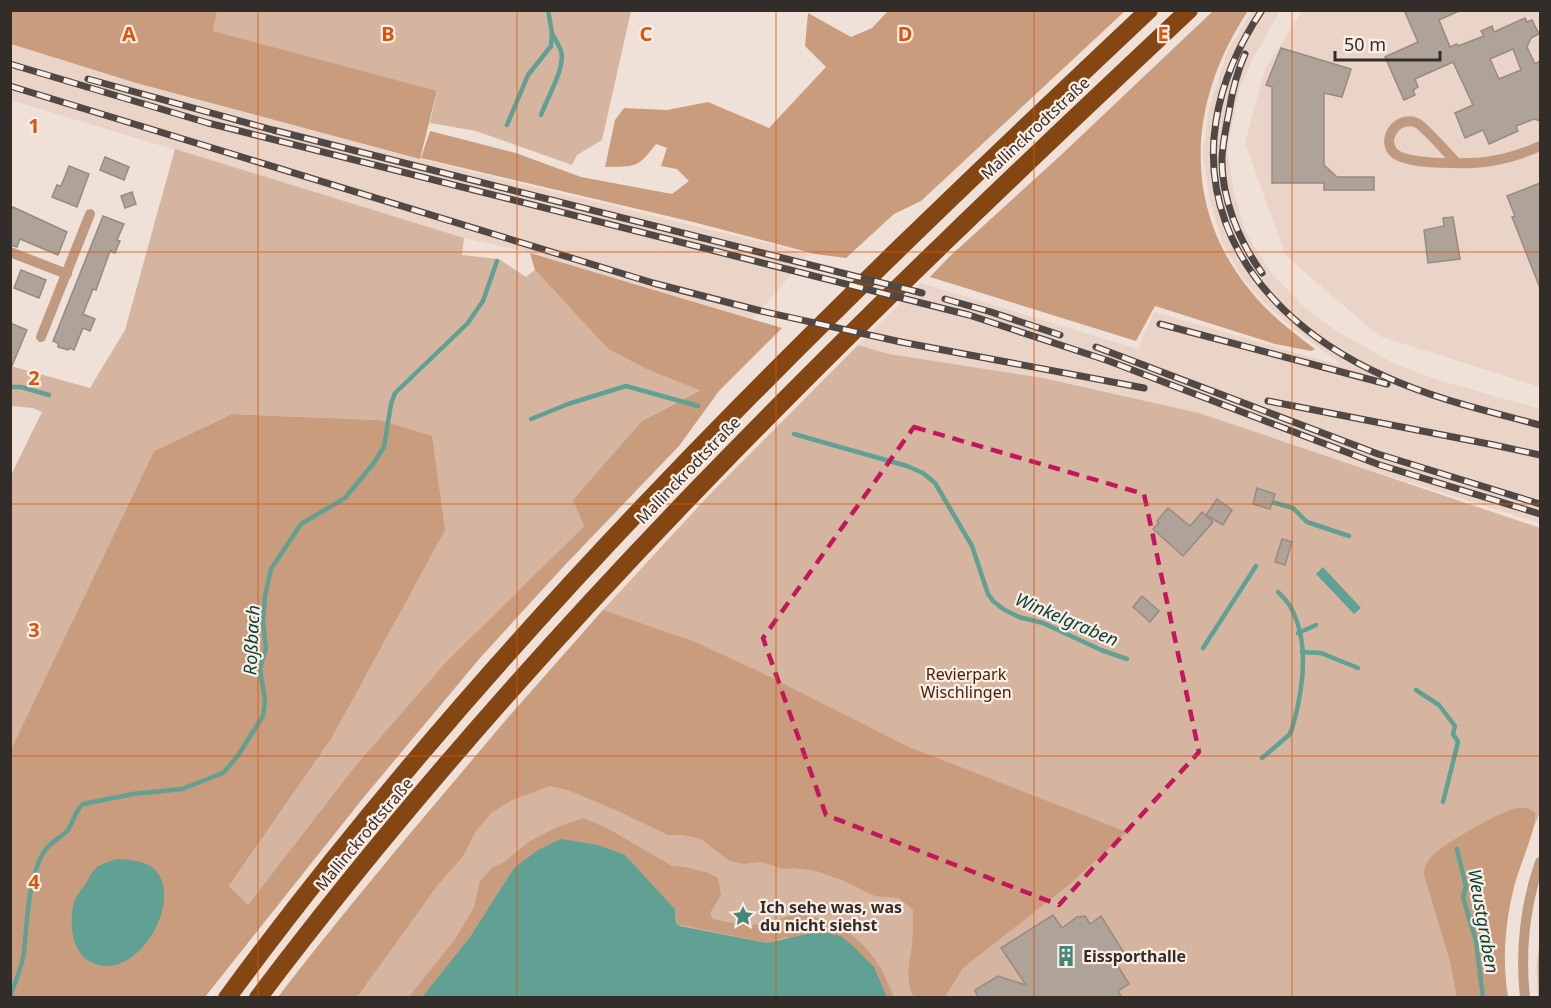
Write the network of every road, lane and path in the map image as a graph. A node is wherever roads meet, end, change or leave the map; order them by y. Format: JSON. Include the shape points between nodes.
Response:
{"nodes":[{"id":1,"x":1149,"y":10,"type":"edge"},
{"id":2,"x":1189,"y":10,"type":"edge"},
{"id":3,"x":1540,"y":146,"type":"edge"},
{"id":4,"x":1456,"y":162,"type":"junction"},
{"id":5,"x":90,"y":214,"type":"dead end"},
{"id":6,"x":10,"y":252,"type":"edge"},
{"id":7,"x":67,"y":274,"type":"junction"},
{"id":8,"x":41,"y":337,"type":"dead end"},
{"id":9,"x":1540,"y":862,"type":"edge"},
{"id":10,"x":226,"y":998,"type":"edge"},
{"id":11,"x":258,"y":998,"type":"edge"},
{"id":12,"x":1525,"y":998,"type":"edge"}],
"edges":[{"from":1,"to":10,"type":"highway","name":"Mallinckrodtstraße","via":[[930,217],[679,467],[557,597],[284,920]]},
{"from":2,"to":11,"type":"highway","name":"Mallinckrodtstraße","via":[[961,225],[692,493],[494,708],[303,937]]},
{"from":3,"to":4,"type":"street","via":[[1491,161]]},
{"from":4,"to":4,"type":"street","via":[[1431,163],[1399,157],[1389,141],[1391,131],[1407,121],[1417,123]]},
{"from":5,"to":7,"type":"street"},
{"from":6,"to":7,"type":"street"},
{"from":7,"to":8,"type":"street"},
{"from":9,"to":12,"type":"street","via":[[1526,921]]}]}
